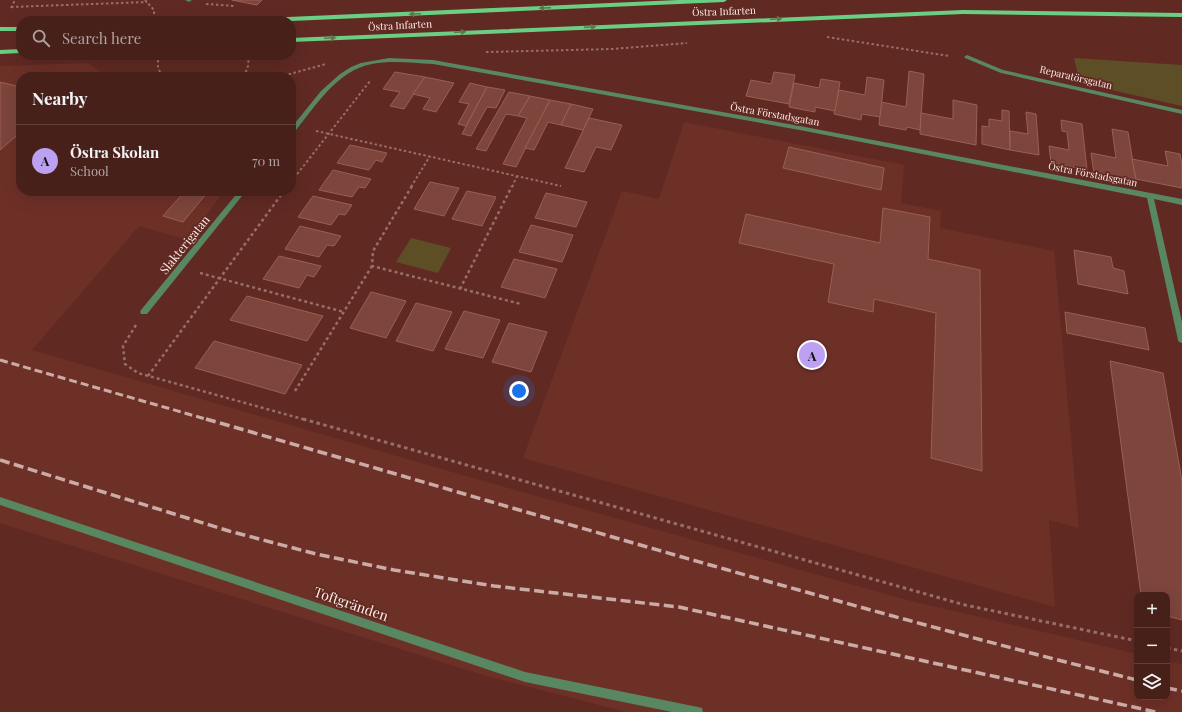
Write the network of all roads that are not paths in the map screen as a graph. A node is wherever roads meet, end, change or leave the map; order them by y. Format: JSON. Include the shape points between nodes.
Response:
{"nodes":[{"id":1,"x":724,"y":0,"type":"edge"},
{"id":2,"x":1182,"y":15,"type":"edge"},
{"id":3,"x":296,"y":19,"type":"edge"},
{"id":4,"x":16,"y":29,"type":"edge"},
{"id":5,"x":0,"y":30,"type":"edge"},
{"id":6,"x":296,"y":40,"type":"edge"},
{"id":7,"x":16,"y":51,"type":"edge"},
{"id":8,"x":0,"y":52,"type":"edge"},
{"id":9,"x":967,"y":57,"type":"road end"},
{"id":10,"x":1182,"y":112,"type":"edge"},
{"id":11,"x":296,"y":126,"type":"edge"},
{"id":12,"x":1150,"y":195,"type":"junction"},
{"id":13,"x":239,"y":196,"type":"edge"},
{"id":14,"x":1182,"y":202,"type":"edge"},
{"id":15,"x":144,"y":312,"type":"road end"},
{"id":16,"x":1182,"y":340,"type":"edge"},
{"id":17,"x":0,"y":501,"type":"edge"},
{"id":18,"x":698,"y":712,"type":"edge"}],
"edges":[{"from":1,"to":3,"type":"main road","name":"Östra Infarten","one_way":true},
{"from":6,"to":2,"type":"main road","name":"Östra Infarten","one_way":true,"via":[[963,12]]},
{"from":4,"to":5,"type":"main road"},
{"from":7,"to":8,"type":"main road"},
{"from":9,"to":10,"type":"street","name":"Reparatörsgatan","via":[[1001,71]]},
{"from":11,"to":12,"type":"street","name":"Östra Förstadsgatan","via":[[333,81],[362,64],[394,60],[433,62]]},
{"from":12,"to":14,"type":"street","name":"Östra Förstadsgatan"},
{"from":12,"to":16,"type":"street"},
{"from":13,"to":15,"type":"street","name":"Slakterigatan"},
{"from":17,"to":18,"type":"street","name":"Toftgränden","via":[[525,677]]}]}
